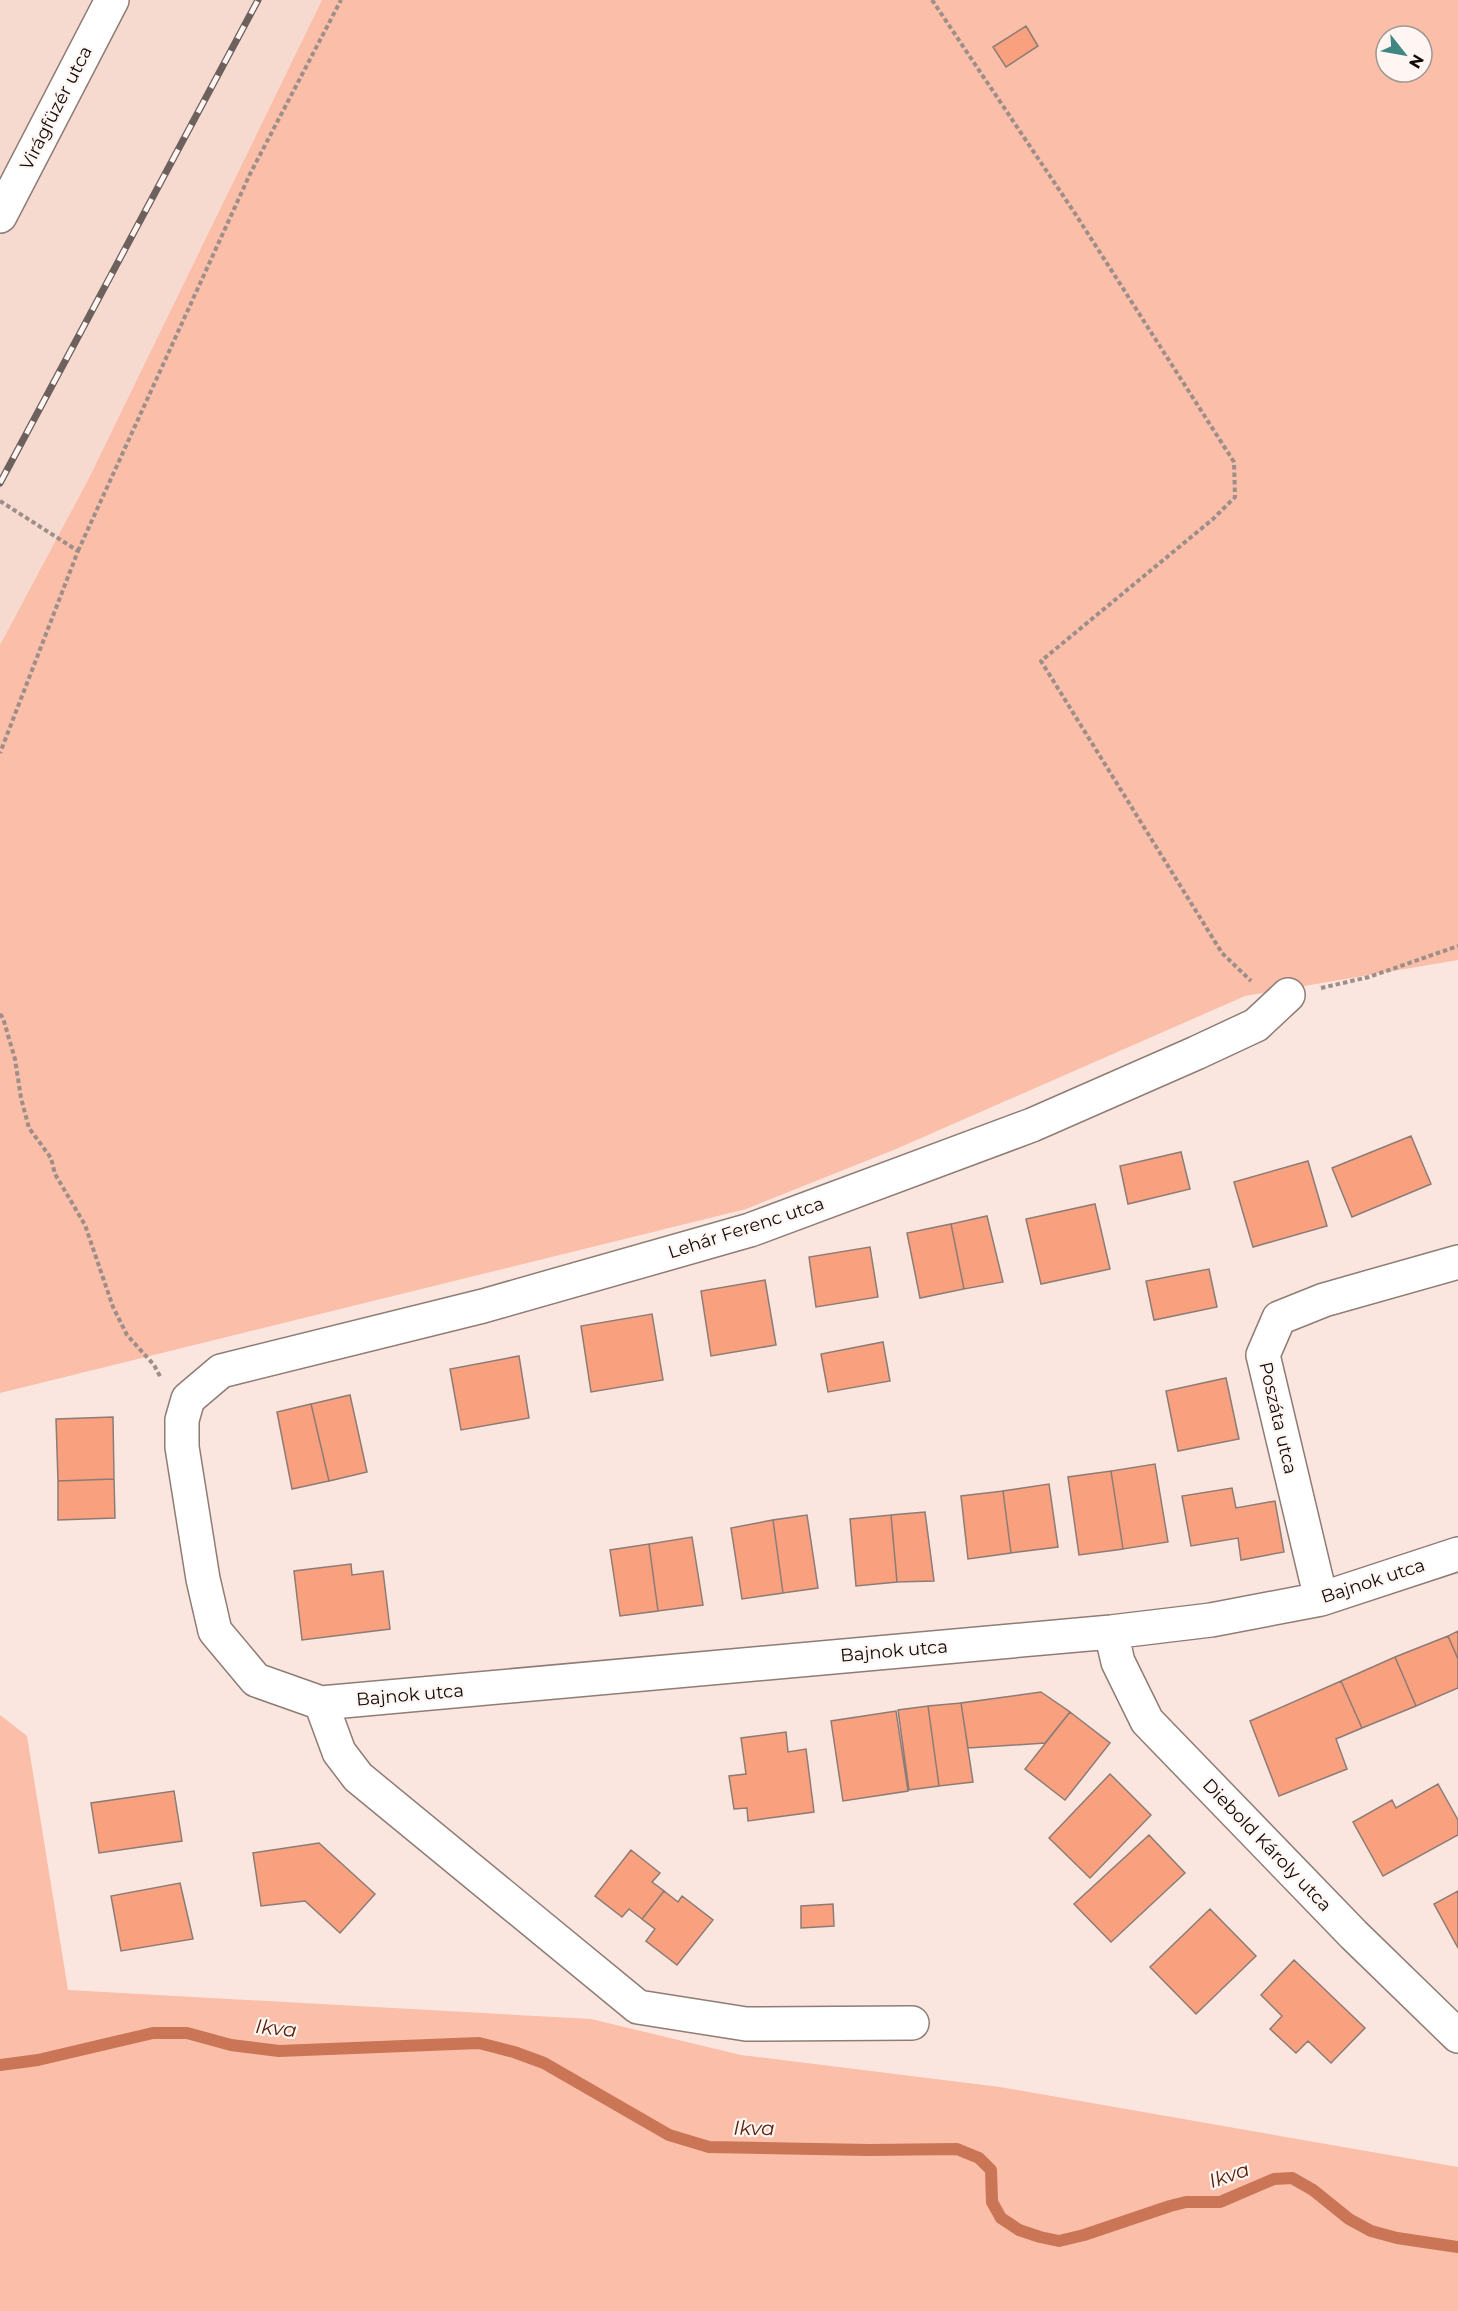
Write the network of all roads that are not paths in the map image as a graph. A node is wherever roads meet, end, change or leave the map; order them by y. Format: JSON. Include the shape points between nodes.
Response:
{"nodes":[{"id":1,"x":112,"y":0,"type":"edge"},
{"id":2,"x":0,"y":216,"type":"edge"},
{"id":3,"x":1288,"y":995,"type":"road end"},
{"id":4,"x":1458,"y":1262,"type":"edge"},
{"id":5,"x":1458,"y":1554,"type":"edge"},
{"id":6,"x":202,"y":1579,"type":"joint"},
{"id":7,"x":1321,"y":1599,"type":"junction"},
{"id":8,"x":1111,"y":1632,"type":"junction"},
{"id":9,"x":321,"y":1703,"type":"junction"},
{"id":10,"x":912,"y":2023,"type":"dead end"},
{"id":11,"x":1458,"y":2036,"type":"edge"}],
"edges":[{"from":1,"to":2,"type":"street","name":"Virágfüzér utca"},
{"from":3,"to":6,"type":"street","name":"Lehár Ferenc utca","via":[[1256,1025],[1163,1068],[1032,1125],[750,1230],[483,1306],[222,1371],[188,1399],[182,1420],[182,1447]]},
{"from":4,"to":7,"type":"street","name":"Poszáta utca","via":[[1324,1300],[1279,1318],[1263,1355]]},
{"from":5,"to":7,"type":"street","name":"Bajnok utca"},
{"from":6,"to":9,"type":"street","name":"Bajnok utca","via":[[216,1631],[256,1680]]},
{"from":7,"to":8,"type":"street","name":"Bajnok utca","via":[[1222,1618]]},
{"from":8,"to":9,"type":"street","name":"Bajnok utca"},
{"from":8,"to":11,"type":"street","name":"Diebold Károly utca","via":[[1118,1662],[1147,1721],[1354,1935]]},
{"from":9,"to":10,"type":"street","via":[[339,1752],[358,1777],[638,2007],[746,2024]]}]}
